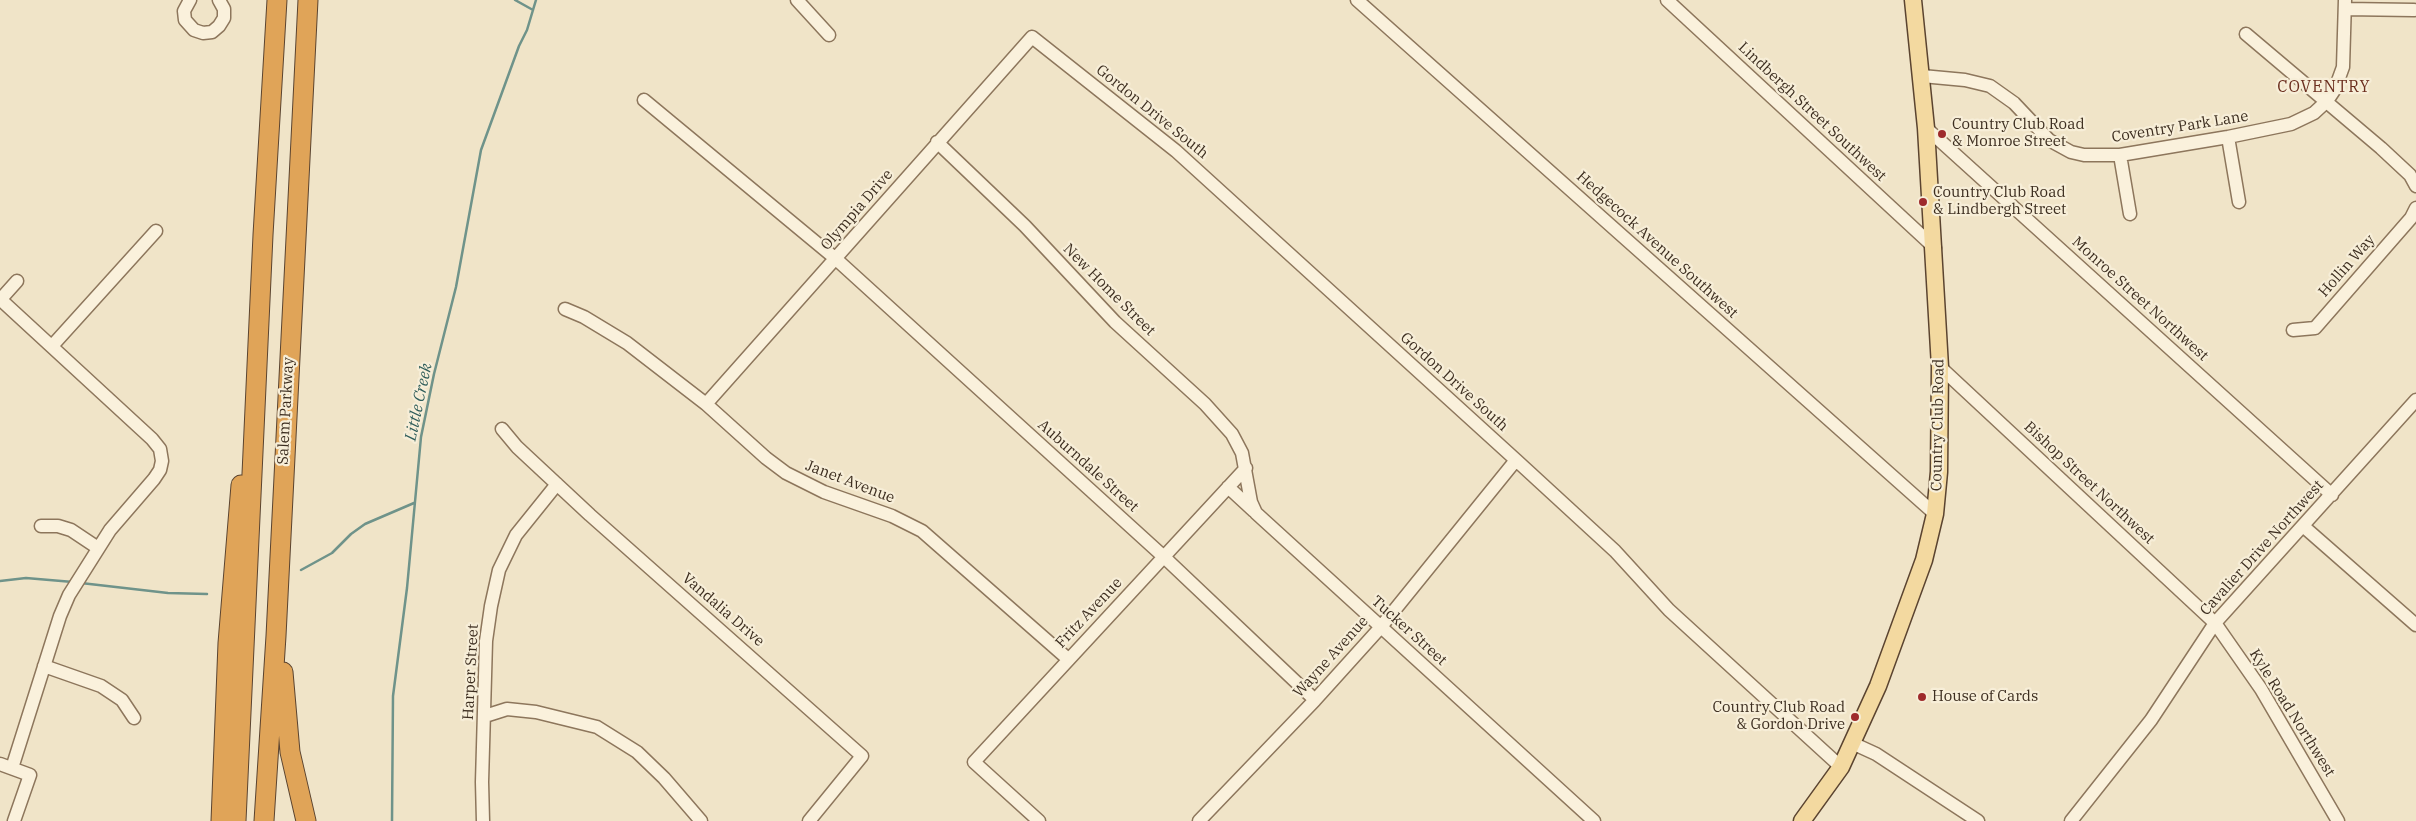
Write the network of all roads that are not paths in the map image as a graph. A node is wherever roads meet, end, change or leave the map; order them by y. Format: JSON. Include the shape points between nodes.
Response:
{"nodes":[{"id":1,"x":220,"y":0,"type":"edge"},
{"id":2,"x":276,"y":0,"type":"edge"},
{"id":3,"x":308,"y":0,"type":"edge"},
{"id":4,"x":796,"y":0,"type":"edge"},
{"id":5,"x":1357,"y":0,"type":"edge"},
{"id":6,"x":1667,"y":0,"type":"edge"},
{"id":7,"x":1913,"y":0,"type":"edge"},
{"id":8,"x":185,"y":4,"type":"edge"},
{"id":9,"x":2345,"y":5,"type":"edge"},
{"id":10,"x":2414,"y":10,"type":"dead end"},
{"id":11,"x":2246,"y":34,"type":"dead end"},
{"id":12,"x":829,"y":35,"type":"dead end"},
{"id":13,"x":1032,"y":37,"type":"joint"},
{"id":14,"x":1922,"y":76,"type":"junction"},
{"id":15,"x":644,"y":100,"type":"dead end"},
{"id":16,"x":2327,"y":101,"type":"junction"},
{"id":17,"x":1926,"y":128,"type":"junction"},
{"id":18,"x":2228,"y":137,"type":"junction"},
{"id":19,"x":937,"y":142,"type":"junction"},
{"id":20,"x":2120,"y":155,"type":"junction"},
{"id":21,"x":2416,"y":186,"type":"edge"},
{"id":22,"x":2239,"y":202,"type":"dead end"},
{"id":23,"x":2416,"y":208,"type":"edge"},
{"id":24,"x":2130,"y":214,"type":"dead end"},
{"id":25,"x":156,"y":231,"type":"dead end"},
{"id":26,"x":1935,"y":248,"type":"junction"},
{"id":27,"x":836,"y":259,"type":"junction"},
{"id":28,"x":17,"y":281,"type":"dead end"},
{"id":29,"x":0,"y":299,"type":"edge"},
{"id":30,"x":564,"y":310,"type":"dead end"},
{"id":31,"x":2294,"y":330,"type":"dead end"},
{"id":32,"x":52,"y":346,"type":"junction"},
{"id":33,"x":258,"y":357,"type":"junction"},
{"id":34,"x":1940,"y":367,"type":"junction"},
{"id":35,"x":2416,"y":400,"type":"edge"},
{"id":36,"x":706,"y":404,"type":"junction"},
{"id":37,"x":502,"y":429,"type":"dead end"},
{"id":38,"x":1516,"y":460,"type":"junction"},
{"id":39,"x":1246,"y":468,"type":"junction"},
{"id":40,"x":557,"y":484,"type":"junction"},
{"id":41,"x":1228,"y":487,"type":"junction"},
{"id":42,"x":2332,"y":495,"type":"junction"},
{"id":43,"x":1256,"y":513,"type":"junction"},
{"id":44,"x":1935,"y":514,"type":"junction"},
{"id":45,"x":41,"y":526,"type":"dead end"},
{"id":46,"x":2303,"y":526,"type":"junction"},
{"id":47,"x":98,"y":548,"type":"junction"},
{"id":48,"x":1164,"y":557,"type":"junction"},
{"id":49,"x":2215,"y":623,"type":"junction"},
{"id":50,"x":2416,"y":625,"type":"edge"},
{"id":51,"x":1380,"y":628,"type":"junction"},
{"id":52,"x":276,"y":636,"type":"junction"},
{"id":53,"x":1068,"y":659,"type":"junction"},
{"id":54,"x":44,"y":666,"type":"junction"},
{"id":55,"x":1315,"y":700,"type":"junction"},
{"id":56,"x":485,"y":716,"type":"junction"},
{"id":57,"x":134,"y":718,"type":"dead end"},
{"id":58,"x":1852,"y":743,"type":"junction"},
{"id":59,"x":6,"y":766,"type":"edge"},
{"id":60,"x":1840,"y":767,"type":"junction"},
{"id":61,"x":221,"y":772,"type":"junction"},
{"id":62,"x":14,"y":821,"type":"edge"},
{"id":63,"x":208,"y":821,"type":"edge"},
{"id":64,"x":221,"y":821,"type":"edge"},
{"id":65,"x":236,"y":821,"type":"edge"},
{"id":66,"x":264,"y":821,"type":"edge"},
{"id":67,"x":306,"y":821,"type":"edge"},
{"id":68,"x":483,"y":821,"type":"edge"},
{"id":69,"x":701,"y":821,"type":"edge"},
{"id":70,"x":809,"y":821,"type":"edge"},
{"id":71,"x":1039,"y":821,"type":"edge"},
{"id":72,"x":1198,"y":821,"type":"edge"},
{"id":73,"x":1594,"y":821,"type":"edge"},
{"id":74,"x":1802,"y":821,"type":"edge"},
{"id":75,"x":1978,"y":821,"type":"edge"},
{"id":76,"x":2071,"y":821,"type":"edge"},
{"id":77,"x":2338,"y":821,"type":"edge"}],
"edges":[{"from":1,"to":8,"type":"street","via":[[224,18],[212,32],[194,30],[186,20]]},
{"from":2,"to":33,"type":"highway","name":"Salem Parkway"},
{"from":3,"to":52,"type":"highway","name":"Salem Parkway"},
{"from":4,"to":12,"type":"street"},
{"from":5,"to":44,"type":"street","name":"Hedgecock Avenue Southwest"},
{"from":6,"to":26,"type":"street","name":"Lindbergh Street Southwest"},
{"from":7,"to":14,"type":"main road","name":"Country Club Road"},
{"from":9,"to":10,"type":"street"},
{"from":9,"to":16,"type":"street","name":"Coventry Park Lane","via":[[2343,67]]},
{"from":11,"to":16,"type":"street"},
{"from":13,"to":19,"type":"street","name":"Olympia Drive"},
{"from":13,"to":38,"type":"street","name":"Gordon Drive South","via":[[1176,150]]},
{"from":14,"to":17,"type":"main road","name":"Country Club Road"},
{"from":14,"to":20,"type":"street","name":"Coventry Park Lane","via":[[1990,86],[2014,103],[2039,132],[2059,147],[2084,155]]},
{"from":15,"to":27,"type":"street","name":"Auburndale Street"},
{"from":16,"to":18,"type":"street","name":"Coventry Park Lane","via":[[2314,113],[2291,124]]},
{"from":16,"to":21,"type":"street","via":[[2410,175]]},
{"from":17,"to":26,"type":"main road","name":"Country Club Road"},
{"from":17,"to":42,"type":"street","name":"Monroe Street Northwest"},
{"from":18,"to":20,"type":"street","name":"Coventry Park Lane"},
{"from":18,"to":22,"type":"street"},
{"from":19,"to":27,"type":"street","name":"Olympia Drive"},
{"from":19,"to":39,"type":"street","name":"New Home Street","via":[[1024,226],[1115,322],[1205,404],[1232,434]]},
{"from":20,"to":24,"type":"street"},
{"from":23,"to":31,"type":"street","name":"Hollin Way","via":[[2411,218],[2315,328]]},
{"from":25,"to":32,"type":"street"},
{"from":26,"to":34,"type":"main road","name":"Country Club Road"},
{"from":27,"to":36,"type":"street","name":"Olympia Drive"},
{"from":27,"to":48,"type":"street","name":"Auburndale Street"},
{"from":28,"to":29,"type":"street"},
{"from":29,"to":32,"type":"street"},
{"from":30,"to":36,"type":"street","name":"Janet Avenue","via":[[584,317],[627,343]]},
{"from":32,"to":47,"type":"street","via":[[160,449],[160,470]]},
{"from":33,"to":61,"type":"highway","via":[[249,390],[233,566]]},
{"from":33,"to":65,"type":"highway","name":"Salem Parkway"},
{"from":34,"to":44,"type":"main road","name":"Country Club Road","via":[[1939,472]]},
{"from":34,"to":49,"type":"street","name":"Bishop Street Northwest"},
{"from":35,"to":42,"type":"street","name":"Cavalier Drive Northwest"},
{"from":36,"to":53,"type":"street","name":"Janet Avenue","via":[[786,473],[824,492],[922,530]]},
{"from":37,"to":40,"type":"street","name":"Vandalia Drive"},
{"from":38,"to":51,"type":"street","name":"Wayne Avenue"},
{"from":38,"to":60,"type":"street","name":"Gordon Drive South","via":[[1615,551],[1669,610]]},
{"from":39,"to":41,"type":"street"},
{"from":39,"to":43,"type":"street"},
{"from":40,"to":56,"type":"street","name":"Harper Street","via":[[516,535],[499,570],[486,641]]},
{"from":40,"to":70,"type":"street","name":"Vandalia Drive","via":[[862,756]]},
{"from":41,"to":43,"type":"street","name":"Tucker Street"},
{"from":41,"to":48,"type":"street","name":"Fritz Avenue"},
{"from":42,"to":46,"type":"street","name":"Cavalier Drive Northwest"},
{"from":43,"to":51,"type":"street","name":"Tucker Street"},
{"from":44,"to":58,"type":"main road","name":"Country Club Road","via":[[1924,560],[1904,617]]},
{"from":45,"to":47,"type":"street","via":[[71,530]]},
{"from":46,"to":49,"type":"street","name":"Cavalier Drive Northwest"},
{"from":46,"to":50,"type":"street"},
{"from":47,"to":54,"type":"street","via":[[69,595]]},
{"from":48,"to":53,"type":"street","name":"Fritz Avenue"},
{"from":48,"to":55,"type":"street","name":"Auburndale Street"},
{"from":49,"to":76,"type":"street","name":"Cavalier Drive Northwest","via":[[2151,720]]},
{"from":49,"to":77,"type":"street","name":"Kyle Road Northwest","via":[[2261,689]]},
{"from":51,"to":55,"type":"street","name":"Wayne Avenue"},
{"from":51,"to":73,"type":"street","name":"Tucker Street"},
{"from":52,"to":66,"type":"highway","name":"Salem Parkway"},
{"from":52,"to":67,"type":"highway","via":[[283,670],[294,775]]},
{"from":53,"to":71,"type":"street","name":"Fritz Avenue","via":[[974,762]]},
{"from":54,"to":57,"type":"street","via":[[101,686],[122,700]]},
{"from":54,"to":59,"type":"street"},
{"from":55,"to":72,"type":"street","name":"Wayne Avenue"},
{"from":56,"to":68,"type":"street","name":"Harper Street"},
{"from":56,"to":69,"type":"street","via":[[507,709],[536,712],[597,727],[637,752]]},
{"from":58,"to":60,"type":"main road","name":"Country Club Road"},
{"from":58,"to":75,"type":"street","via":[[1876,754]]},
{"from":59,"to":62,"type":"street","via":[[30,775]]},
{"from":60,"to":74,"type":"main road","name":"Country Club Road"},
{"from":61,"to":63,"type":"highway"},
{"from":61,"to":64,"type":"highway"}]}
